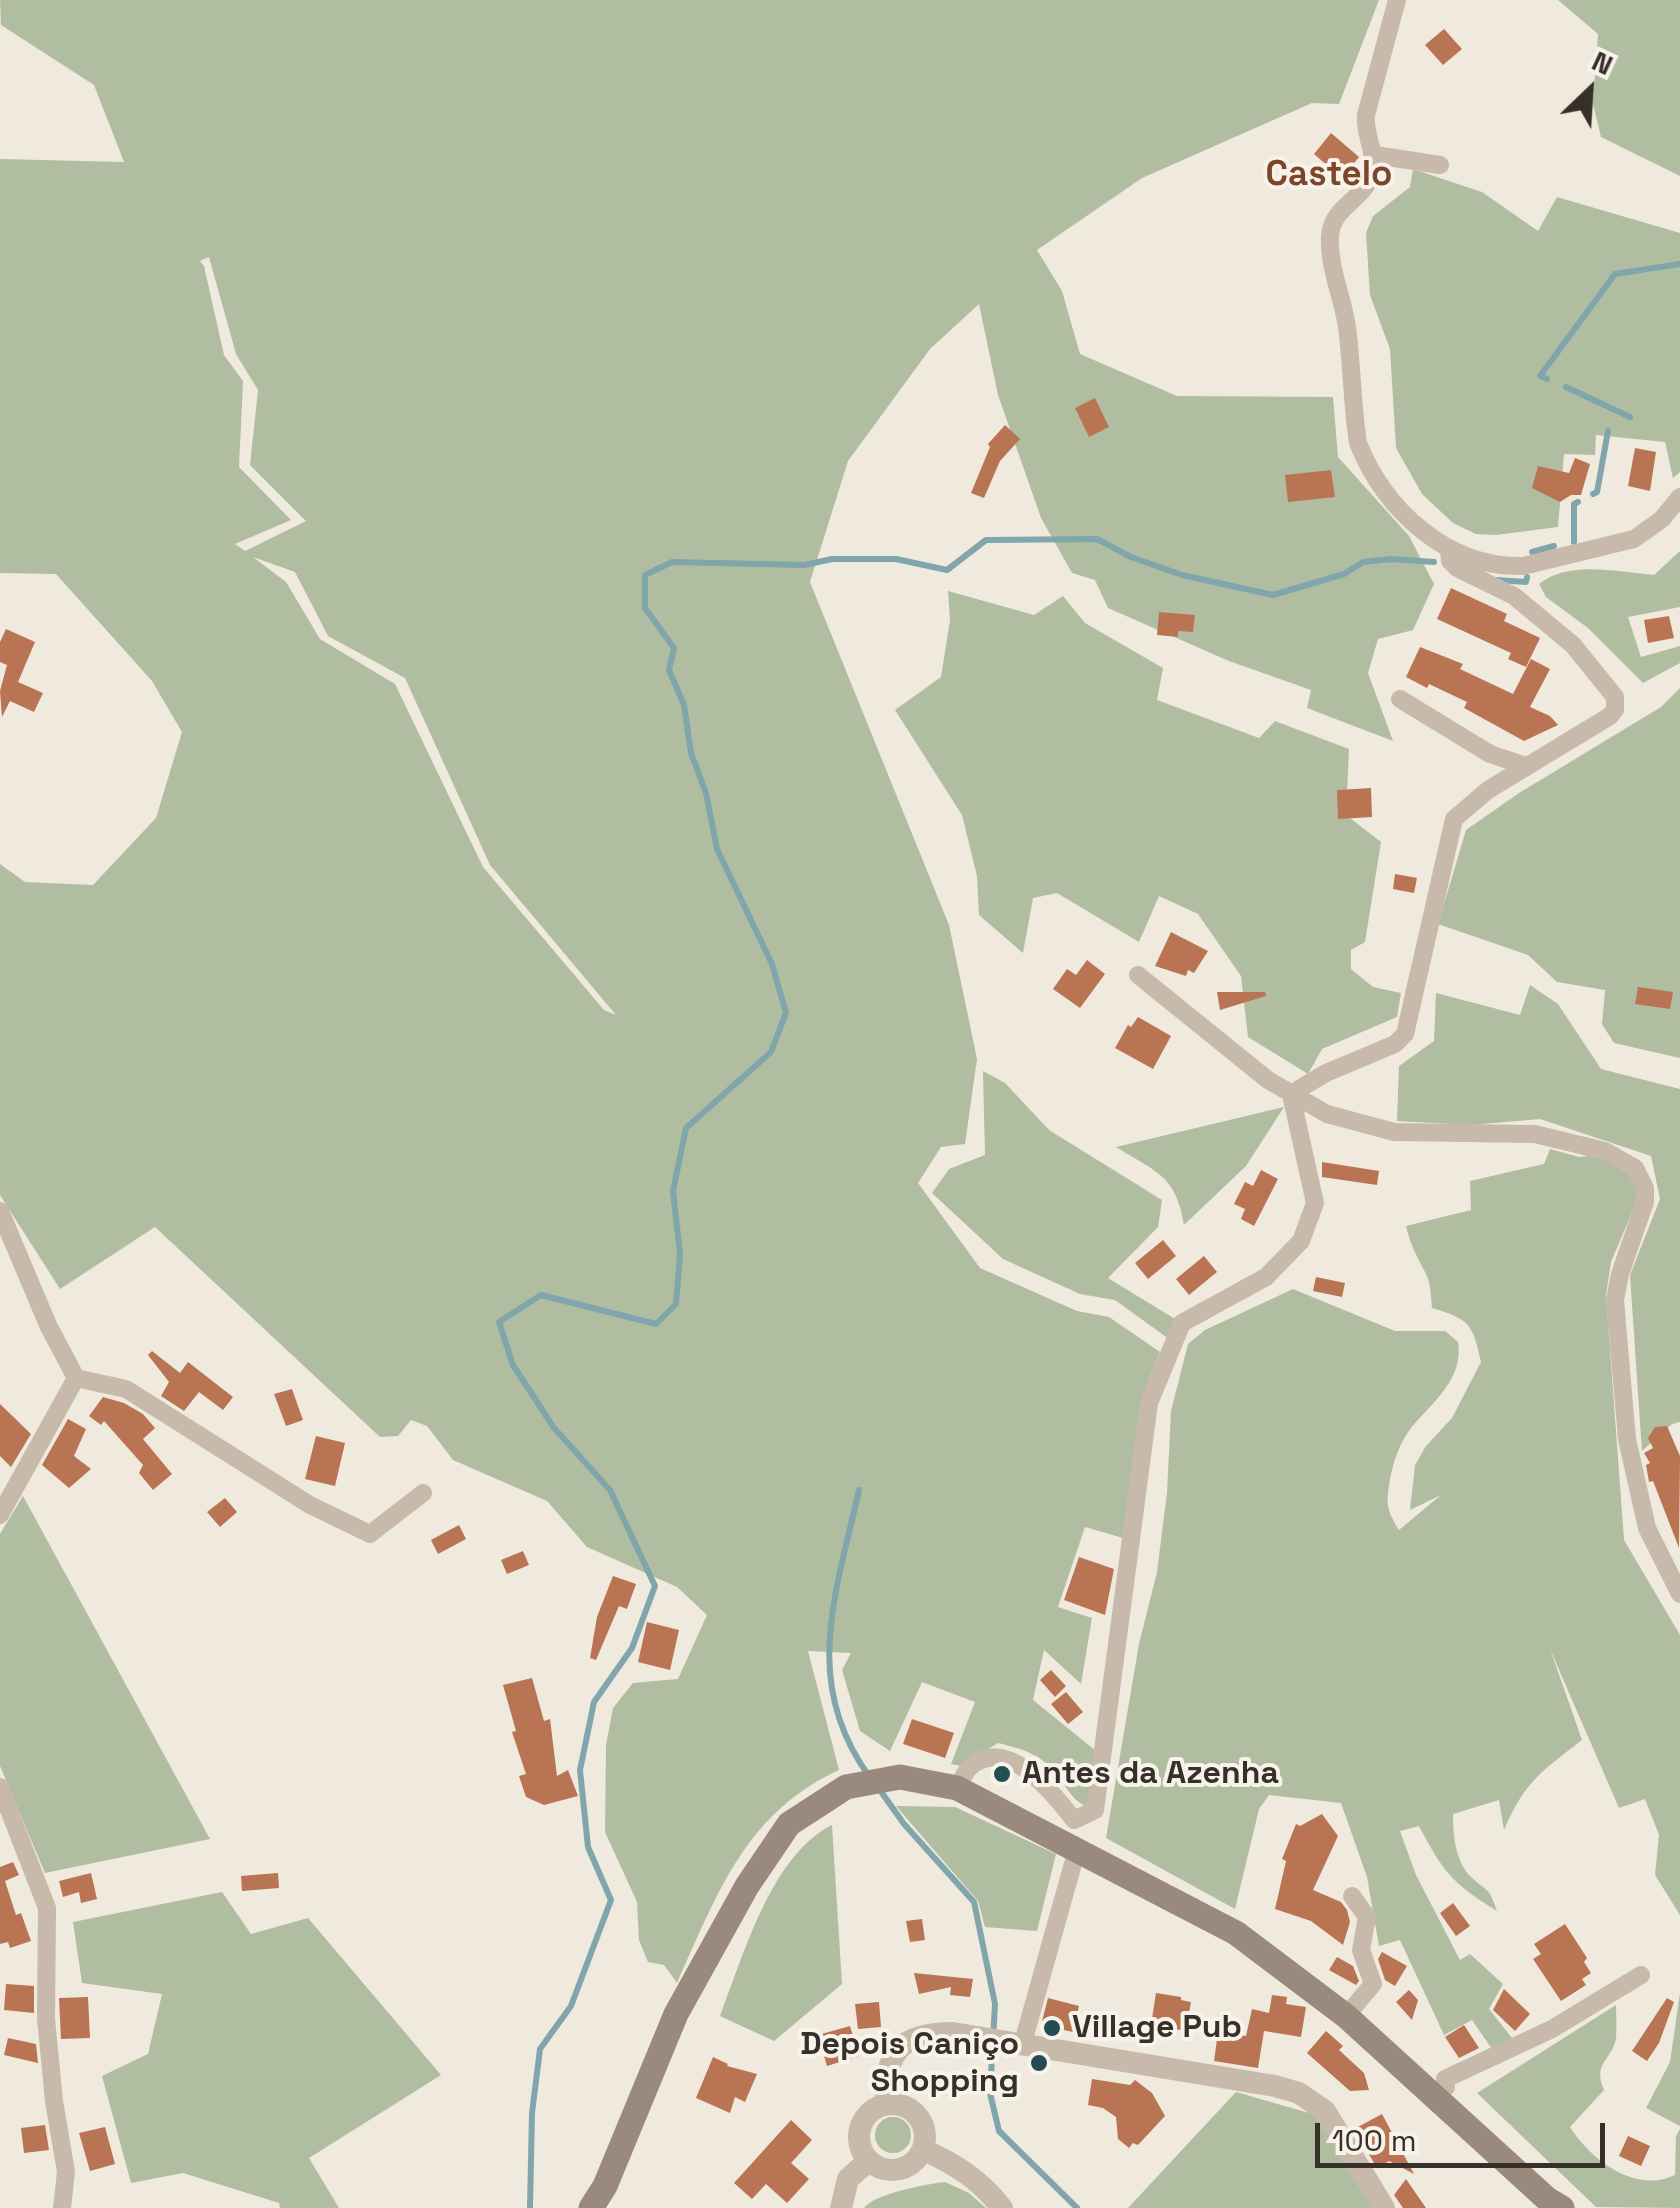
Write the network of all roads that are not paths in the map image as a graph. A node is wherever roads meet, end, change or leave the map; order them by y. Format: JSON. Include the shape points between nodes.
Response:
{"nodes":[{"id":1,"x":1397,"y":0,"type":"edge"},
{"id":2,"x":1375,"y":155,"type":"junction"},
{"id":3,"x":1440,"y":165,"type":"dead end"},
{"id":4,"x":1680,"y":497,"type":"edge"},
{"id":5,"x":1450,"y":548,"type":"junction"},
{"id":6,"x":1400,"y":699,"type":"dead end"},
{"id":7,"x":1526,"y":766,"type":"junction"},
{"id":8,"x":1138,"y":975,"type":"dead end"},
{"id":9,"x":1295,"y":1094,"type":"junction"},
{"id":10,"x":0,"y":1211,"type":"edge"},
{"id":11,"x":76,"y":1378,"type":"junction"},
{"id":12,"x":424,"y":1493,"type":"dead end"},
{"id":13,"x":0,"y":1515,"type":"edge"},
{"id":14,"x":1680,"y":1594,"type":"edge"},
{"id":15,"x":0,"y":1788,"type":"edge"},
{"id":16,"x":957,"y":1788,"type":"junction"},
{"id":17,"x":1076,"y":1852,"type":"junction"},
{"id":18,"x":1352,"y":1896,"type":"dead end"},
{"id":19,"x":1642,"y":1975,"type":"dead end"},
{"id":20,"x":1346,"y":2016,"type":"junction"},
{"id":21,"x":1022,"y":2046,"type":"junction"},
{"id":22,"x":1436,"y":2096,"type":"junction"},
{"id":23,"x":887,"y":2104,"type":"junction"},
{"id":24,"x":924,"y":2150,"type":"junction"},
{"id":25,"x":868,"y":2161,"type":"junction"},
{"id":26,"x":1553,"y":2205,"type":"edge"},
{"id":27,"x":62,"y":2208,"type":"edge"},
{"id":28,"x":590,"y":2208,"type":"edge"},
{"id":29,"x":841,"y":2208,"type":"edge"},
{"id":30,"x":1002,"y":2208,"type":"edge"},
{"id":31,"x":1384,"y":2208,"type":"edge"}],
"edges":[{"from":1,"to":2,"type":"street","via":[[1366,115]]},
{"from":2,"to":3,"type":"street"},
{"from":2,"to":5,"type":"street","via":[[1366,189],[1339,210],[1330,238],[1358,442],[1391,498],[1424,534]]},
{"from":4,"to":5,"type":"street","via":[[1634,539],[1524,566]]},
{"from":5,"to":7,"type":"street","via":[[1457,568],[1514,596],[1572,645],[1616,698],[1610,716]]},
{"from":6,"to":7,"type":"street","via":[[1490,754]]},
{"from":7,"to":9,"type":"street","via":[[1452,823],[1405,1034]]},
{"from":8,"to":9,"type":"street","via":[[1268,1080]]},
{"from":9,"to":14,"type":"street","via":[[1327,1114],[1373,1128],[1535,1134],[1605,1150],[1635,1168],[1644,1202],[1615,1300],[1627,1439],[1647,1528]]},
{"from":9,"to":16,"type":"street","via":[[1315,1203],[1301,1241],[1266,1277],[1182,1323],[1149,1403],[1095,1810],[1074,1820],[1029,1771],[1008,1760],[970,1766]]},
{"from":10,"to":11,"type":"street"},
{"from":11,"to":12,"type":"street","via":[[126,1389],[310,1506],[370,1534]]},
{"from":11,"to":13,"type":"street"},
{"from":15,"to":27,"type":"street","via":[[47,1908],[46,2019],[66,2172]]},
{"from":16,"to":17,"type":"main road"},
{"from":16,"to":28,"type":"main road","via":[[900,1777],[846,1787],[789,1824],[747,1886],[667,2033]]},
{"from":17,"to":20,"type":"main road","via":[[1236,1932]]},
{"from":17,"to":21,"type":"street"},
{"from":18,"to":20,"type":"street","via":[[1367,1917],[1361,1950],[1372,1984]]},
{"from":19,"to":22,"type":"street","via":[[1552,2029],[1446,2079]]},
{"from":20,"to":22,"type":"main road"},
{"from":21,"to":23,"type":"street","via":[[924,2033],[898,2047],[888,2065]]},
{"from":21,"to":31,"type":"street","via":[[1299,2093],[1325,2111]]},
{"from":22,"to":26,"type":"main road"},
{"from":23,"to":24,"type":"street","via":[[901,2105],[923,2122]]},
{"from":23,"to":25,"type":"street","via":[[860,2128]]},
{"from":24,"to":25,"type":"street","via":[[894,2170]]},
{"from":24,"to":30,"type":"street","via":[[986,2186]]},
{"from":25,"to":29,"type":"street","via":[[848,2180]]}]}
